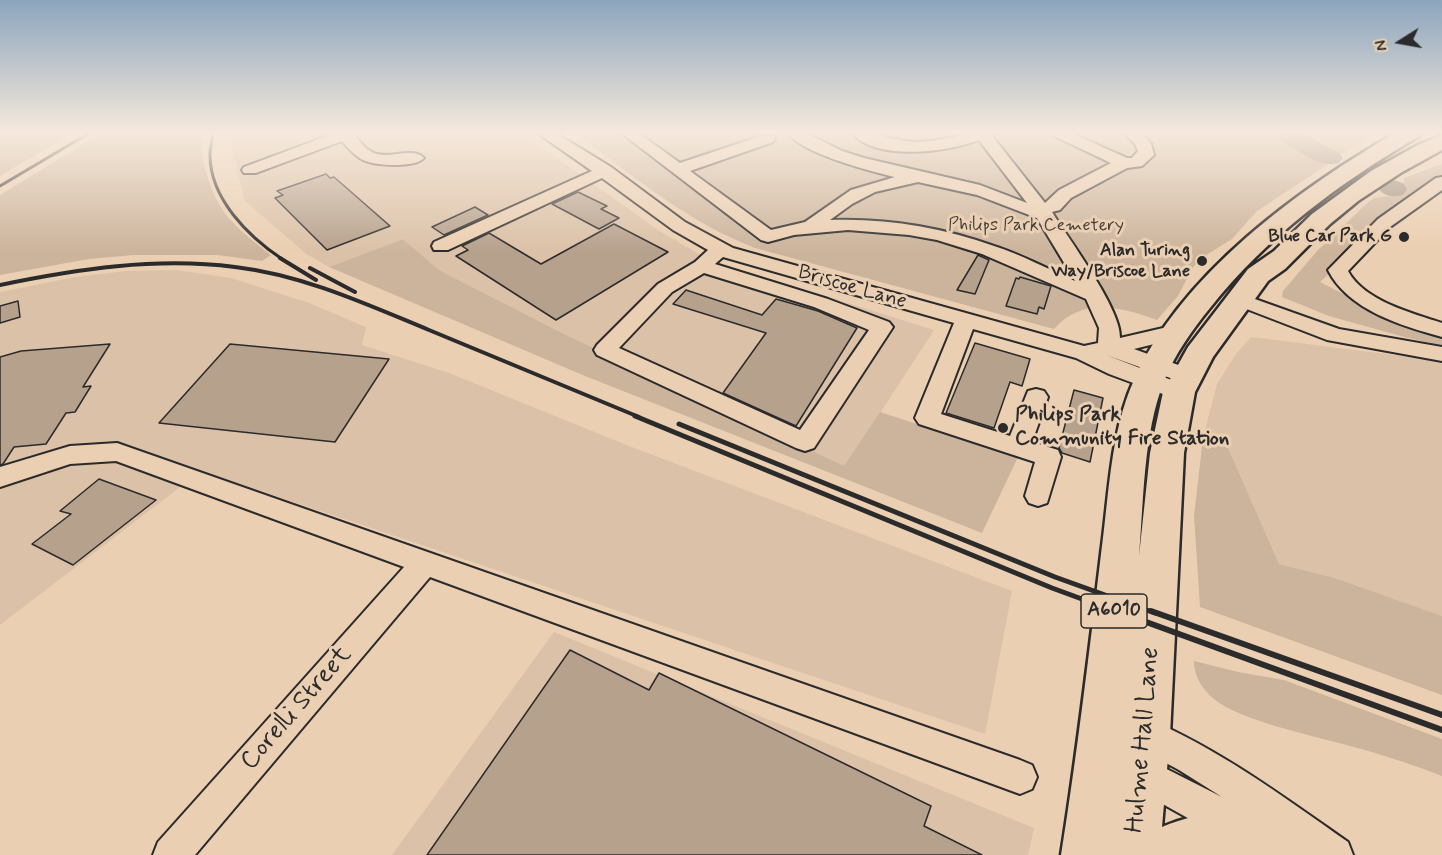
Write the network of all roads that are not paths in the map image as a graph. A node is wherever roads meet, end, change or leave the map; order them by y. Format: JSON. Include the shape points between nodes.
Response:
{"nodes":[{"id":1,"x":603,"y":172,"type":"edge"},
{"id":2,"x":606,"y":172,"type":"edge"},
{"id":3,"x":683,"y":172,"type":"edge"},
{"id":4,"x":900,"y":172,"type":"edge"},
{"id":5,"x":1011,"y":172,"type":"edge"},
{"id":6,"x":1107,"y":172,"type":"edge"},
{"id":7,"x":1345,"y":172,"type":"edge"},
{"id":8,"x":1384,"y":172,"type":"edge"},
{"id":9,"x":928,"y":179,"type":"junction"},
{"id":10,"x":1442,"y":182,"type":"edge"},
{"id":11,"x":1042,"y":212,"type":"junction"},
{"id":12,"x":812,"y":225,"type":"junction"},
{"id":13,"x":441,"y":246,"type":"dead end"},
{"id":14,"x":720,"y":249,"type":"junction"},
{"id":15,"x":702,"y":266,"type":"junction"},
{"id":16,"x":838,"y":283,"type":"junction"},
{"id":17,"x":1094,"y":295,"type":"junction"},
{"id":18,"x":1238,"y":300,"type":"junction"},
{"id":19,"x":821,"y":303,"type":"junction"},
{"id":20,"x":966,"y":320,"type":"junction"},
{"id":21,"x":1442,"y":330,"type":"edge"},
{"id":22,"x":1176,"y":332,"type":"junction"},
{"id":23,"x":1108,"y":347,"type":"junction"},
{"id":24,"x":1084,"y":353,"type":"junction"},
{"id":25,"x":1442,"y":354,"type":"edge"},
{"id":26,"x":1168,"y":378,"type":"junction"},
{"id":27,"x":1036,"y":398,"type":"dead end"},
{"id":28,"x":1018,"y":448,"type":"junction"},
{"id":29,"x":0,"y":477,"type":"edge"},
{"id":30,"x":1038,"y":496,"type":"dead end"},
{"id":31,"x":424,"y":564,"type":"junction"},
{"id":32,"x":1101,"y":734,"type":"junction"},
{"id":33,"x":1145,"y":755,"type":"junction"},
{"id":34,"x":1020,"y":777,"type":"dead end"},
{"id":35,"x":171,"y":855,"type":"edge"},
{"id":36,"x":1086,"y":855,"type":"edge"},
{"id":37,"x":1134,"y":855,"type":"edge"},
{"id":38,"x":1157,"y":855,"type":"edge"},
{"id":39,"x":1283,"y":855,"type":"edge"},
{"id":40,"x":1288,"y":855,"type":"edge"},
{"id":41,"x":1335,"y":855,"type":"edge"}],
"edges":[{"from":1,"to":13,"type":"street"},
{"from":2,"to":14,"type":"street","name":"Briscoe Lane","via":[[703,242]]},
{"from":3,"to":12,"type":"street","via":[[768,236]]},
{"from":4,"to":9,"type":"street"},
{"from":5,"to":11,"type":"street"},
{"from":6,"to":11,"type":"street","via":[[1065,194]]},
{"from":7,"to":22,"type":"highway","number":"A6010","via":[[1301,204],[1230,268]]},
{"from":8,"to":18,"type":"highway","number":"A6010","via":[[1314,225],[1271,268],[1258,275]]},
{"from":9,"to":11,"type":"street","via":[[978,190]]},
{"from":9,"to":12,"type":"street","via":[[868,187]]},
{"from":10,"to":21,"type":"street","via":[[1384,223],[1338,270],[1346,284],[1371,301]]},
{"from":11,"to":17,"type":"street"},
{"from":12,"to":17,"type":"street","via":[[926,233],[987,249],[1019,269]]},
{"from":14,"to":15,"type":"street"},
{"from":14,"to":16,"type":"street","name":"Briscoe Lane"},
{"from":15,"to":19,"type":"street"},
{"from":15,"to":19,"type":"street","via":[[665,288],[605,350],[805,442],[882,327]]},
{"from":16,"to":19,"type":"street"},
{"from":16,"to":20,"type":"street","name":"Briscoe Lane"},
{"from":17,"to":23,"type":"street","via":[[1110,328]]},
{"from":18,"to":25,"type":"street","via":[[1335,335]]},
{"from":18,"to":26,"type":"highway","number":"A6010","via":[[1199,354]]},
{"from":20,"to":24,"type":"street","name":"Briscoe Lane"},
{"from":20,"to":28,"type":"street","via":[[927,418]]},
{"from":22,"to":23,"type":"street","name":"Briscoe Lane"},
{"from":22,"to":26,"type":"highway","number":"A6010"},
{"from":23,"to":24,"type":"street","name":"Briscoe Lane"},
{"from":23,"to":26,"type":"street"},
{"from":24,"to":26,"type":"street","via":[[1117,369]]},
{"from":26,"to":32,"type":"highway","name":"Hulme Hall Lane","number":"A6010","via":[[1130,469]]},
{"from":26,"to":33,"type":"highway","name":"Hulme Hall Lane","number":"A6010","via":[[1166,474]]},
{"from":27,"to":28,"type":"street"},
{"from":28,"to":30,"type":"street","via":[[1049,457]]},
{"from":29,"to":31,"type":"street","via":[[66,454],[117,452]]},
{"from":31,"to":34,"type":"street"},
{"from":31,"to":35,"type":"street","name":"Corelli Street"},
{"from":32,"to":33,"type":"street"},
{"from":32,"to":36,"type":"highway","name":"Hulme Hall Lane","number":"A6010"},
{"from":33,"to":37,"type":"highway","name":"Hulme Hall Lane","number":"A6010"},
{"from":33,"to":40,"type":"street","via":[[1222,816]]},
{"from":33,"to":41,"type":"street","via":[[1202,765]]},
{"from":38,"to":39,"type":"highway","via":[[1187,841],[1229,837]]}]}
